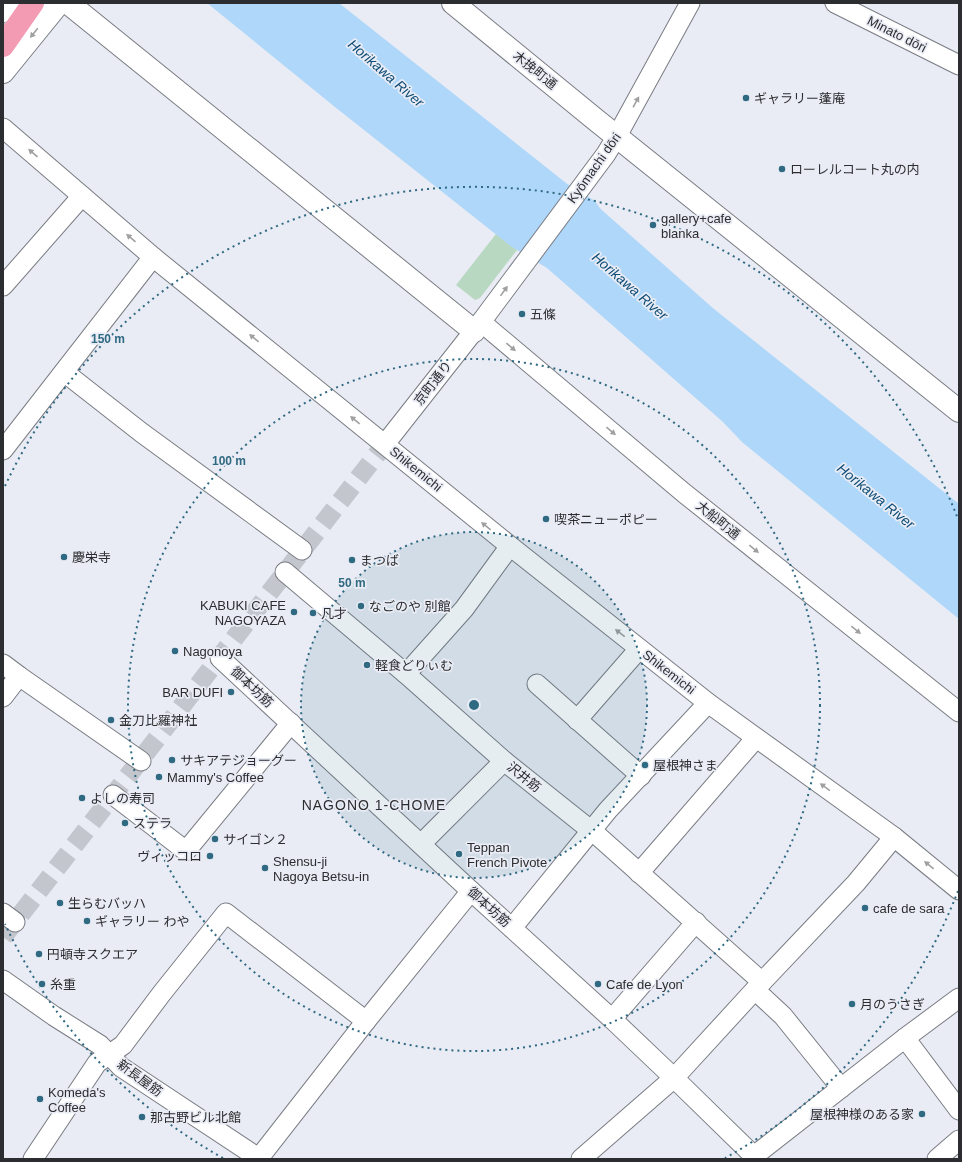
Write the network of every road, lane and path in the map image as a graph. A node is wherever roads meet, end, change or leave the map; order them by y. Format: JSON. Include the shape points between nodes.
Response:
{"nodes":[{"id":1,"x":9,"y":3,"type":"edge"},
{"id":2,"x":26,"y":3,"type":"edge"},
{"id":3,"x":33,"y":3,"type":"edge"},
{"id":4,"x":59,"y":3,"type":"edge"},
{"id":5,"x":68,"y":3,"type":"edge"},
{"id":6,"x":453,"y":3,"type":"edge"},
{"id":7,"x":690,"y":3,"type":"edge"},
{"id":8,"x":835,"y":3,"type":"edge"},
{"id":9,"x":3,"y":11,"type":"edge"},
{"id":10,"x":3,"y":30,"type":"edge"},
{"id":11,"x":3,"y":46,"type":"edge"},
{"id":12,"x":959,"y":65,"type":"edge"},
{"id":13,"x":3,"y":72,"type":"edge"},
{"id":14,"x":3,"y":128,"type":"edge"},
{"id":15,"x":617,"y":136,"type":"junction"},
{"id":16,"x":82,"y":196,"type":"junction"},
{"id":17,"x":153,"y":257,"type":"junction"},
{"id":18,"x":3,"y":286,"type":"edge"},
{"id":19,"x":478,"y":327,"type":"junction"},
{"id":20,"x":64,"y":372,"type":"junction"},
{"id":21,"x":959,"y":411,"type":"edge"},
{"id":22,"x":385,"y":444,"type":"junction"},
{"id":23,"x":3,"y":450,"type":"edge"},
{"id":24,"x":510,"y":546,"type":"junction"},
{"id":25,"x":302,"y":550,"type":"dead end"},
{"id":26,"x":285,"y":572,"type":"dead end"},
{"id":27,"x":640,"y":649,"type":"junction"},
{"id":28,"x":220,"y":658,"type":"dead end"},
{"id":29,"x":3,"y":664,"type":"edge"},
{"id":30,"x":406,"y":674,"type":"junction"},
{"id":31,"x":19,"y":676,"type":"junction"},
{"id":32,"x":537,"y":684,"type":"dead end"},
{"id":33,"x":3,"y":697,"type":"edge"},
{"id":34,"x":708,"y":703,"type":"junction"},
{"id":35,"x":959,"y":712,"type":"edge"},
{"id":36,"x":577,"y":720,"type":"junction"},
{"id":37,"x":291,"y":723,"type":"junction"},
{"id":38,"x":756,"y":738,"type":"junction"},
{"id":39,"x":140,"y":761,"type":"dead end"},
{"id":40,"x":504,"y":761,"type":"junction"},
{"id":41,"x":641,"y":776,"type":"junction"},
{"id":42,"x":113,"y":795,"type":"dead end"},
{"id":43,"x":591,"y":831,"type":"junction"},
{"id":44,"x":894,"y":837,"type":"junction"},
{"id":45,"x":421,"y":844,"type":"junction"},
{"id":46,"x":639,"y":873,"type":"junction"},
{"id":47,"x":959,"y":890,"type":"edge"},
{"id":48,"x":470,"y":891,"type":"junction"},
{"id":49,"x":696,"y":922,"type":"junction"},
{"id":50,"x":512,"y":928,"type":"junction"},
{"id":51,"x":3,"y":980,"type":"edge"},
{"id":52,"x":758,"y":986,"type":"junction"},
{"id":53,"x":959,"y":998,"type":"edge"},
{"id":54,"x":612,"y":1019,"type":"junction"},
{"id":55,"x":366,"y":1021,"type":"junction"},
{"id":56,"x":906,"y":1038,"type":"junction"},
{"id":57,"x":109,"y":1054,"type":"junction"},
{"id":58,"x":674,"y":1078,"type":"junction"},
{"id":59,"x":841,"y":1088,"type":"junction"},
{"id":60,"x":959,"y":1110,"type":"edge"},
{"id":61,"x":959,"y":1140,"type":"edge"},
{"id":62,"x":755,"y":1158,"type":"edge"},
{"id":63,"x":33,"y":1159,"type":"edge"},
{"id":64,"x":259,"y":1159,"type":"edge"},
{"id":65,"x":582,"y":1159,"type":"edge"},
{"id":66,"x":937,"y":1159,"type":"edge"}],
"edges":[{"from":1,"to":9,"type":"street"},
{"from":2,"to":10,"type":"highway"},
{"from":3,"to":11,"type":"highway"},
{"from":4,"to":13,"type":"street","one_way":true},
{"from":5,"to":19,"type":"street"},
{"from":6,"to":15,"type":"street","name":"木挽町通"},
{"from":15,"to":7,"type":"street","name":"Kyōmachi dōri","one_way":true},
{"from":8,"to":12,"type":"street","name":"Minato dōri"},
{"from":16,"to":14,"type":"street","name":"Shikemichi","one_way":true},
{"from":19,"to":15,"type":"street","name":"Kyōmachi dōri","one_way":true},
{"from":15,"to":21,"type":"street","name":"木挽町通"},
{"from":17,"to":16,"type":"street","name":"Shikemichi","one_way":true},
{"from":16,"to":18,"type":"street"},
{"from":17,"to":20,"type":"street"},
{"from":22,"to":17,"type":"street","name":"Shikemichi","one_way":true},
{"from":19,"to":22,"type":"street","name":"京町通り"},
{"from":19,"to":35,"type":"street","name":"大船町通","one_way":true},
{"from":20,"to":23,"type":"street"},
{"from":20,"to":25,"type":"street","via":[[142,433]]},
{"from":24,"to":22,"type":"street","name":"Shikemichi","one_way":true},
{"from":27,"to":24,"type":"street","name":"Shikemichi","one_way":true},
{"from":24,"to":30,"type":"street","via":[[464,608]]},
{"from":26,"to":30,"type":"street","name":"沢井筋"},
{"from":27,"to":34,"type":"street","name":"Shikemichi"},
{"from":27,"to":36,"type":"street"},
{"from":28,"to":37,"type":"street","name":"御本坊筋"},
{"from":29,"to":31,"type":"street"},
{"from":30,"to":40,"type":"street","name":"沢井筋"},
{"from":31,"to":33,"type":"street"},
{"from":31,"to":39,"type":"street"},
{"from":32,"to":36,"type":"street"},
{"from":34,"to":38,"type":"street","name":"Shikemichi"},
{"from":34,"to":41,"type":"street"},
{"from":36,"to":41,"type":"street"},
{"from":37,"to":42,"type":"street","via":[[186,851]]},
{"from":37,"to":45,"type":"street","name":"御本坊筋"},
{"from":44,"to":38,"type":"street","name":"Shikemichi","one_way":true},
{"from":38,"to":46,"type":"street"},
{"from":40,"to":43,"type":"street","name":"沢井筋"},
{"from":40,"to":45,"type":"street"},
{"from":41,"to":43,"type":"street"},
{"from":43,"to":46,"type":"street","name":"沢井筋"},
{"from":43,"to":50,"type":"street"},
{"from":47,"to":44,"type":"street","name":"Shikemichi","one_way":true},
{"from":44,"to":52,"type":"street","via":[[856,883]]},
{"from":45,"to":48,"type":"street","name":"御本坊筋"},
{"from":46,"to":49,"type":"street","name":"沢井筋"},
{"from":48,"to":50,"type":"street","name":"御本坊筋"},
{"from":48,"to":55,"type":"street"},
{"from":49,"to":52,"type":"street","name":"沢井筋"},
{"from":49,"to":54,"type":"street"},
{"from":50,"to":54,"type":"street","name":"御本坊筋"},
{"from":51,"to":57,"type":"street","name":"新長屋筋","via":[[100,1045]]},
{"from":52,"to":58,"type":"street"},
{"from":52,"to":59,"type":"street","name":"沢井筋"},
{"from":53,"to":56,"type":"street"},
{"from":54,"to":58,"type":"street","name":"御本坊筋"},
{"from":55,"to":57,"type":"street","via":[[226,913],[123,1045]]},
{"from":55,"to":64,"type":"street"},
{"from":56,"to":59,"type":"street"},
{"from":56,"to":60,"type":"street"},
{"from":57,"to":63,"type":"street","via":[[97,1063]]},
{"from":57,"to":64,"type":"street","name":"新長屋筋","via":[[121,1068]]},
{"from":58,"to":62,"type":"street","name":"御本坊筋"},
{"from":58,"to":65,"type":"street"},
{"from":59,"to":62,"type":"street"},
{"from":61,"to":66,"type":"street"}]}
